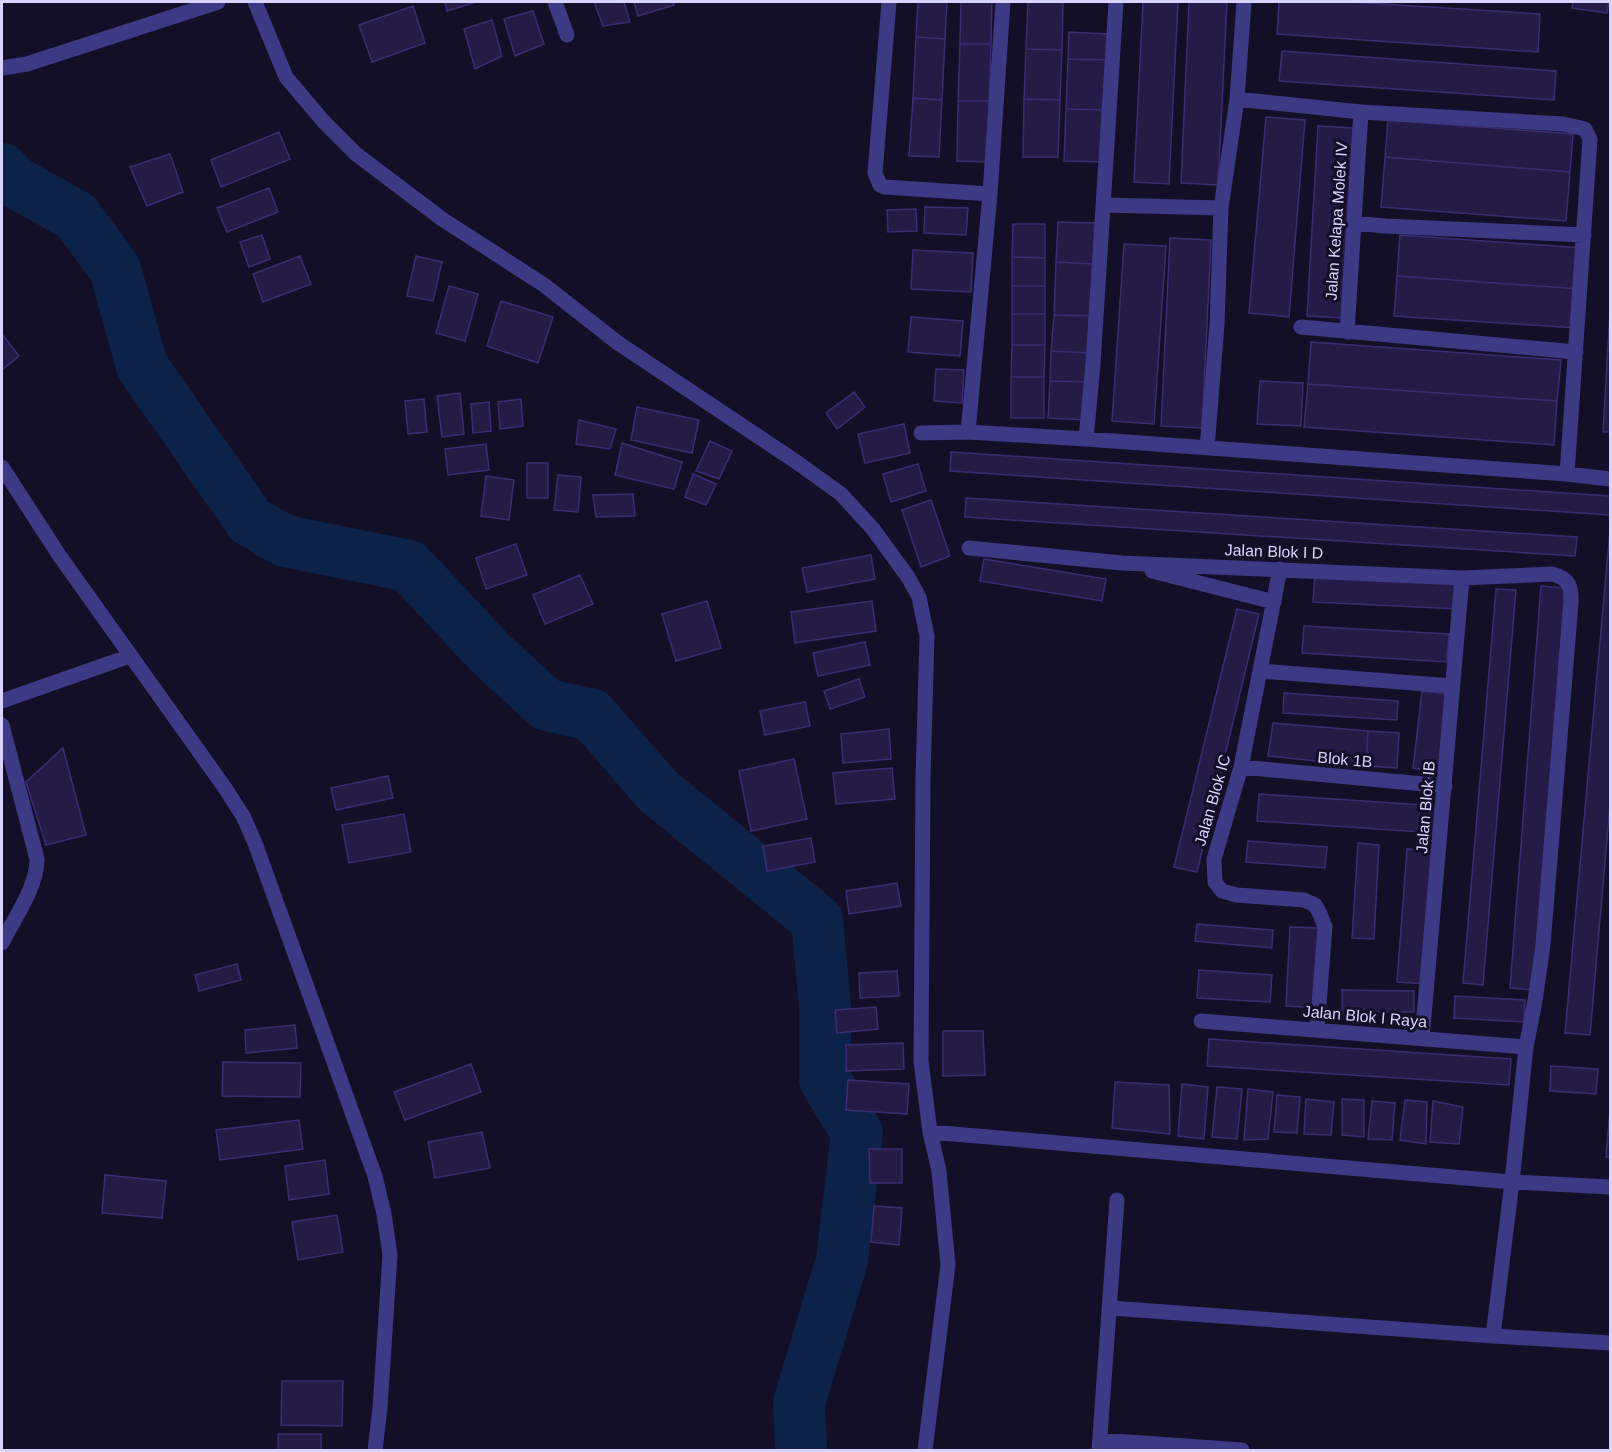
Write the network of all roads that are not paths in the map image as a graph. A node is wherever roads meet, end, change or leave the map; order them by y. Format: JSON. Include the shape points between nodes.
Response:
{"nodes":[{"id":1,"x":218,"y":2,"type":"edge"},
{"id":2,"x":255,"y":2,"type":"edge"},
{"id":3,"x":555,"y":2,"type":"edge"},
{"id":4,"x":888,"y":2,"type":"edge"},
{"id":5,"x":1003,"y":2,"type":"edge"},
{"id":6,"x":1116,"y":2,"type":"edge"},
{"id":7,"x":1244,"y":2,"type":"edge"},
{"id":8,"x":567,"y":34,"type":"dead end"},
{"id":9,"x":2,"y":68,"type":"edge"},
{"id":10,"x":1237,"y":99,"type":"junction"},
{"id":11,"x":1361,"y":112,"type":"junction"},
{"id":12,"x":990,"y":194,"type":"junction"},
{"id":13,"x":1103,"y":205,"type":"junction"},
{"id":14,"x":1221,"y":208,"type":"junction"},
{"id":15,"x":1354,"y":223,"type":"junction"},
{"id":16,"x":1584,"y":235,"type":"junction"},
{"id":17,"x":1301,"y":327,"type":"dead end"},
{"id":18,"x":1347,"y":333,"type":"junction"},
{"id":19,"x":1576,"y":352,"type":"junction"},
{"id":20,"x":968,"y":432,"type":"junction"},
{"id":21,"x":921,"y":433,"type":"dead end"},
{"id":22,"x":1086,"y":439,"type":"junction"},
{"id":23,"x":1207,"y":448,"type":"junction"},
{"id":24,"x":2,"y":467,"type":"edge"},
{"id":25,"x":1567,"y":474,"type":"junction"},
{"id":26,"x":1611,"y":479,"type":"edge"},
{"id":27,"x":969,"y":548,"type":"dead end"},
{"id":28,"x":1122,"y":563,"type":"junction"},
{"id":29,"x":1280,"y":569,"type":"junction"},
{"id":30,"x":1462,"y":578,"type":"junction"},
{"id":31,"x":1274,"y":602,"type":"junction"},
{"id":32,"x":130,"y":656,"type":"junction"},
{"id":33,"x":1261,"y":671,"type":"junction"},
{"id":34,"x":1452,"y":686,"type":"junction"},
{"id":35,"x":2,"y":701,"type":"edge"},
{"id":36,"x":2,"y":725,"type":"edge"},
{"id":37,"x":1241,"y":767,"type":"junction"},
{"id":38,"x":1445,"y":786,"type":"junction"},
{"id":39,"x":2,"y":943,"type":"edge"},
{"id":40,"x":1201,"y":1021,"type":"dead end"},
{"id":41,"x":1317,"y":1030,"type":"junction"},
{"id":42,"x":1422,"y":1039,"type":"junction"},
{"id":43,"x":1526,"y":1047,"type":"junction"},
{"id":44,"x":930,"y":1132,"type":"junction"},
{"id":45,"x":1512,"y":1182,"type":"junction"},
{"id":46,"x":1611,"y":1187,"type":"edge"},
{"id":47,"x":1117,"y":1200,"type":"dead end"},
{"id":48,"x":1110,"y":1308,"type":"junction"},
{"id":49,"x":1493,"y":1336,"type":"junction"},
{"id":50,"x":1611,"y":1343,"type":"edge"},
{"id":51,"x":1100,"y":1445,"type":"edge"},
{"id":52,"x":375,"y":1450,"type":"edge"},
{"id":53,"x":925,"y":1450,"type":"edge"},
{"id":54,"x":1242,"y":1450,"type":"edge"}],
"edges":[{"from":1,"to":9,"type":"street","via":[[27,64]]},
{"from":2,"to":44,"type":"street","via":[[286,77],[356,154],[442,219],[544,285],[618,344],[841,494],[909,577],[919,597],[927,636],[920,1004],[921,1061]]},
{"from":3,"to":8,"type":"street"},
{"from":4,"to":12,"type":"street","via":[[878,181],[885,187]]},
{"from":5,"to":12,"type":"street"},
{"from":6,"to":13,"type":"street"},
{"from":7,"to":10,"type":"street"},
{"from":10,"to":11,"type":"street"},
{"from":10,"to":14,"type":"street"},
{"from":11,"to":15,"type":"street","name":"Jalan Kelapa Molek IV"},
{"from":11,"to":16,"type":"street","via":[[1563,124],[1585,129],[1590,139]]},
{"from":12,"to":20,"type":"street"},
{"from":13,"to":14,"type":"street"},
{"from":13,"to":22,"type":"street"},
{"from":14,"to":23,"type":"street"},
{"from":15,"to":16,"type":"street"},
{"from":15,"to":18,"type":"street","name":"Jalan Kelapa Molek IV"},
{"from":16,"to":19,"type":"street"},
{"from":17,"to":18,"type":"street"},
{"from":18,"to":19,"type":"street"},
{"from":19,"to":25,"type":"street"},
{"from":20,"to":21,"type":"street"},
{"from":20,"to":22,"type":"street"},
{"from":22,"to":23,"type":"street"},
{"from":23,"to":25,"type":"street"},
{"from":24,"to":32,"type":"street"},
{"from":25,"to":26,"type":"street"},
{"from":27,"to":28,"type":"street","name":"Jalan Blok I D"},
{"from":28,"to":29,"type":"street","name":"Jalan Blok I D"},
{"from":28,"to":31,"type":"street"},
{"from":29,"to":30,"type":"street","name":"Jalan Blok I D"},
{"from":29,"to":31,"type":"street","name":"Jalan Blok IC"},
{"from":30,"to":34,"type":"street","name":"Jalan Blok IB"},
{"from":30,"to":43,"type":"street","name":"Jalan Blok I D","via":[[1552,574],[1561,576],[1572,588],[1543,945]]},
{"from":31,"to":33,"type":"street","name":"Jalan Blok IC"},
{"from":32,"to":35,"type":"street"},
{"from":32,"to":52,"type":"street","via":[[243,816],[375,1176],[390,1255]]},
{"from":33,"to":34,"type":"street"},
{"from":33,"to":37,"type":"street","name":"Jalan Blok IC"},
{"from":34,"to":38,"type":"street","name":"Jalan Blok IB"},
{"from":36,"to":39,"type":"street","via":[[37,859],[33,881]]},
{"from":37,"to":38,"type":"street","name":"Blok 1B"},
{"from":37,"to":41,"type":"street","name":"Jalan Blok IC","via":[[1214,859],[1215,882],[1222,891],[1237,895],[1304,900],[1314,905],[1325,927]]},
{"from":38,"to":42,"type":"street","name":"Jalan Blok IB"},
{"from":40,"to":41,"type":"street","name":"Jalan Blok I Raya"},
{"from":41,"to":42,"type":"street","name":"Jalan Blok I Raya"},
{"from":42,"to":43,"type":"street","name":"Jalan Blok I Raya"},
{"from":43,"to":45,"type":"street"},
{"from":44,"to":45,"type":"street"},
{"from":44,"to":53,"type":"street","via":[[939,1172],[948,1265]]},
{"from":45,"to":46,"type":"street"},
{"from":45,"to":49,"type":"street"},
{"from":47,"to":48,"type":"street"},
{"from":48,"to":49,"type":"street"},
{"from":48,"to":51,"type":"street"},
{"from":49,"to":50,"type":"street"},
{"from":51,"to":54,"type":"street"}]}
